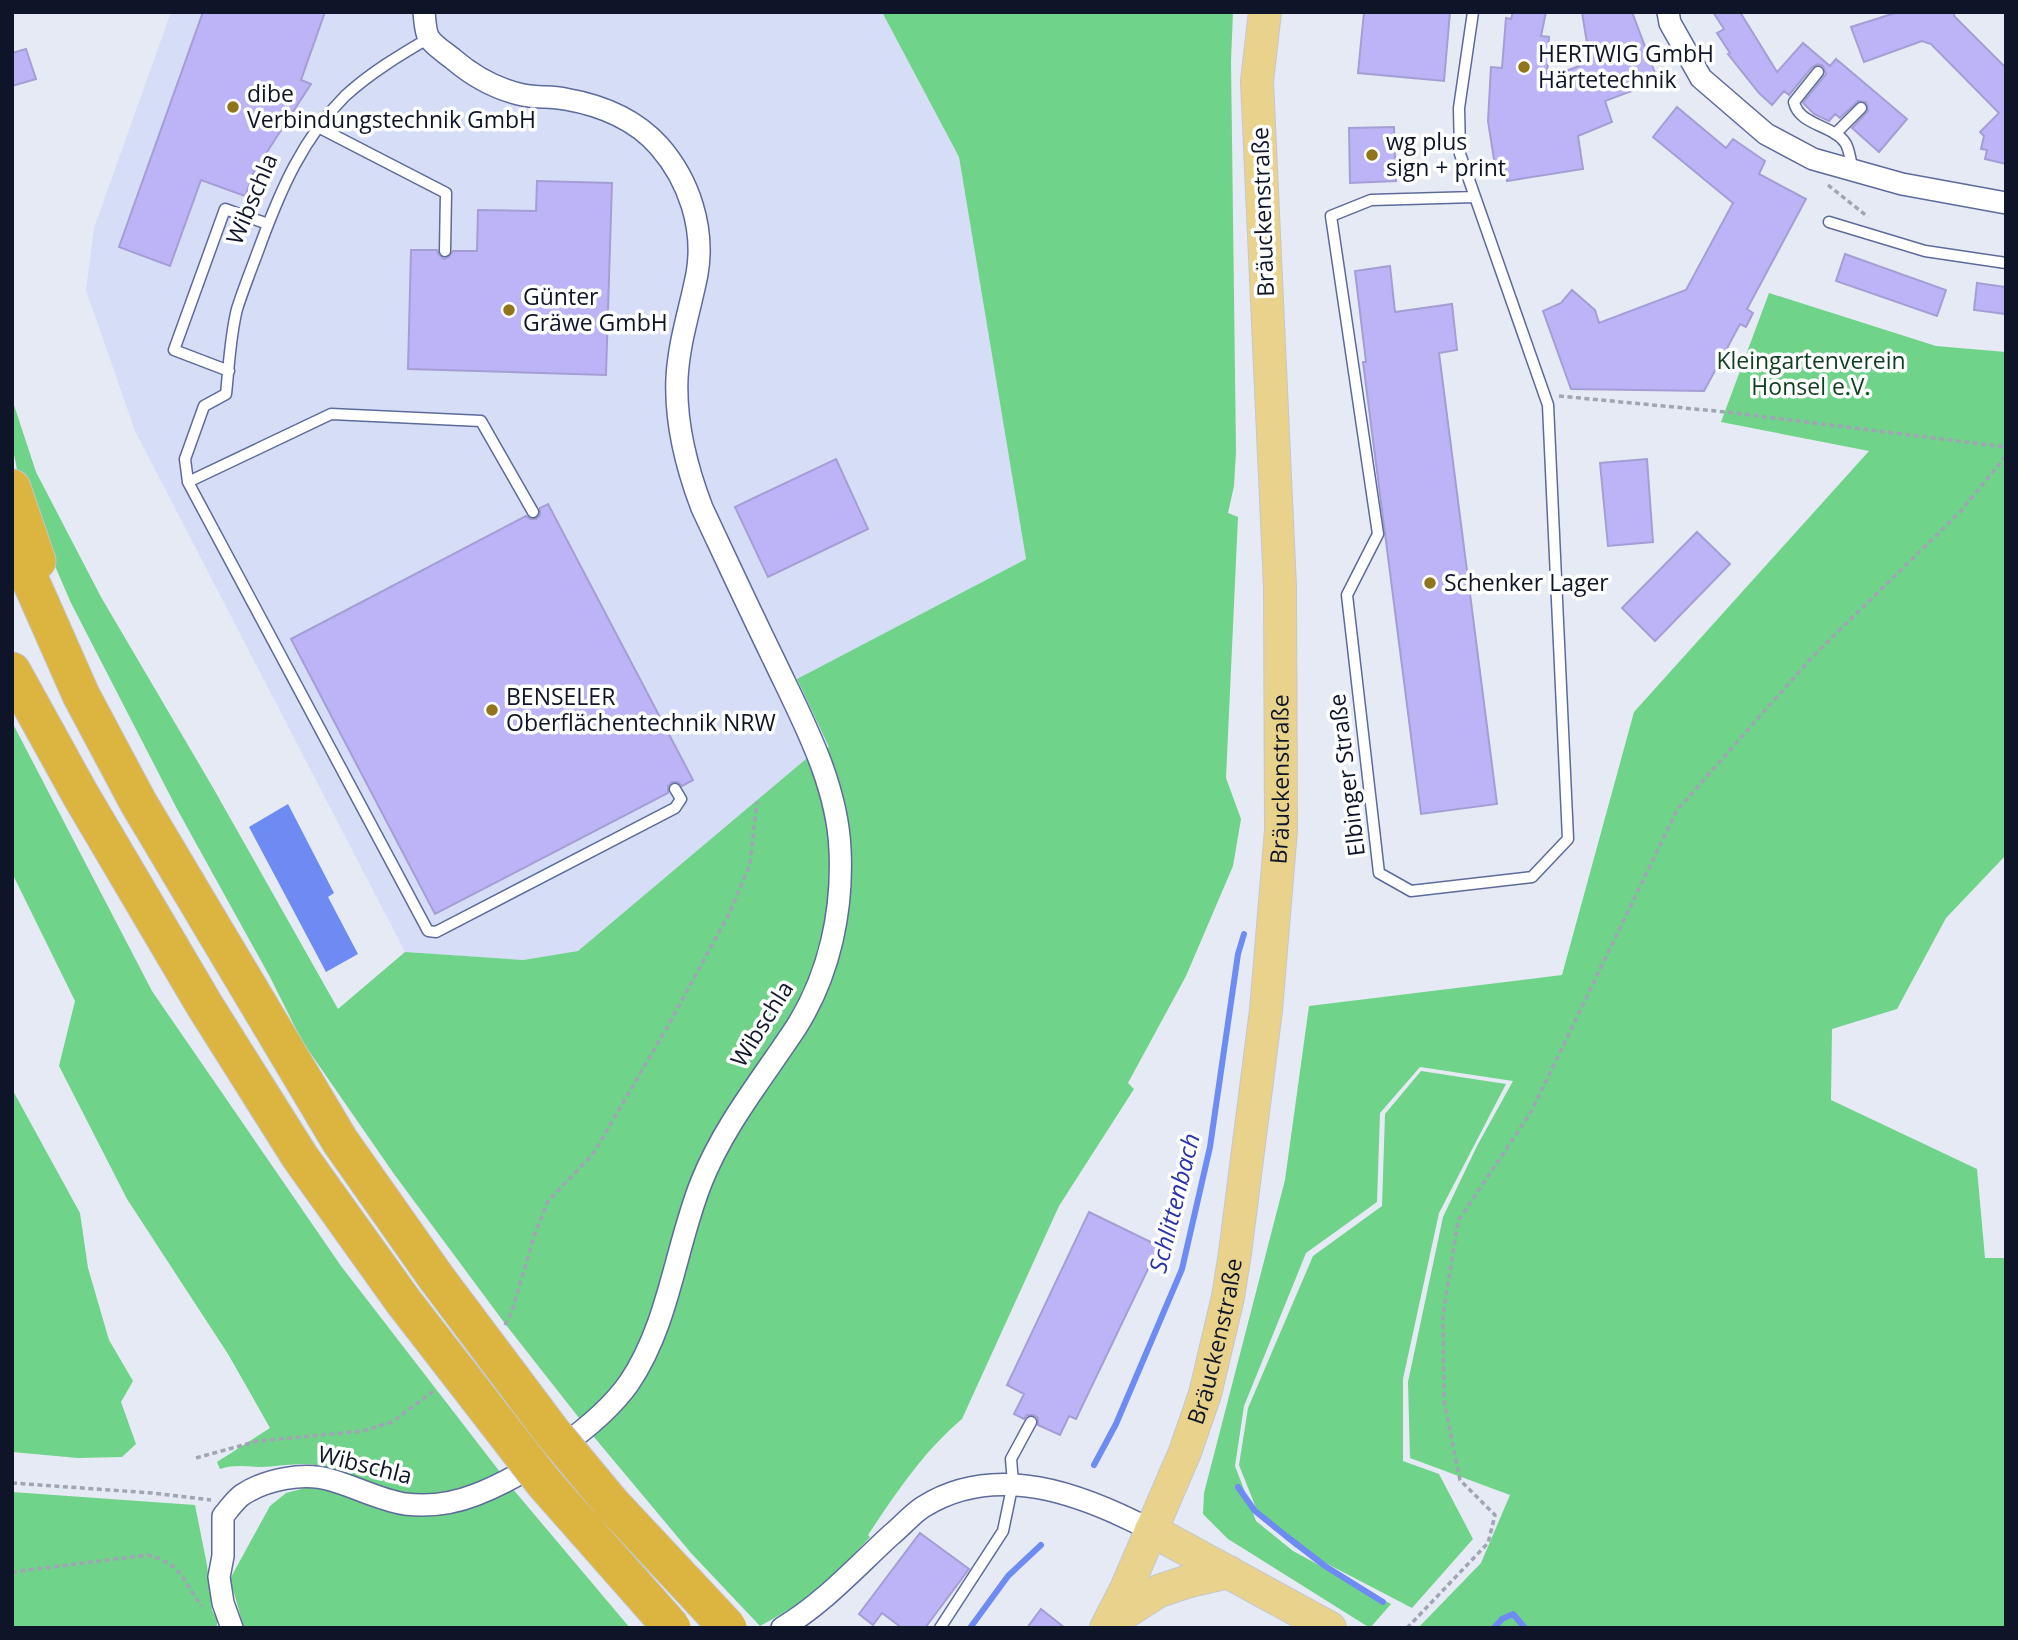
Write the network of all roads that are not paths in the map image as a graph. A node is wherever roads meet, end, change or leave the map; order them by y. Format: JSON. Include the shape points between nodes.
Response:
{"nodes":[{"id":1,"x":424,"y":12,"type":"edge"},
{"id":2,"x":1265,"y":12,"type":"edge"},
{"id":3,"x":1473,"y":12,"type":"edge"},
{"id":4,"x":1668,"y":12,"type":"edge"},
{"id":5,"x":429,"y":38,"type":"junction"},
{"id":6,"x":1818,"y":72,"type":"dead end"},
{"id":7,"x":1861,"y":108,"type":"dead end"},
{"id":8,"x":318,"y":127,"type":"junction"},
{"id":9,"x":1835,"y":134,"type":"junction"},
{"id":10,"x":1853,"y":172,"type":"junction"},
{"id":11,"x":1475,"y":197,"type":"junction"},
{"id":12,"x":2006,"y":203,"type":"edge"},
{"id":13,"x":1829,"y":222,"type":"dead end"},
{"id":14,"x":268,"y":224,"type":"junction"},
{"id":15,"x":445,"y":251,"type":"dead end"},
{"id":16,"x":2006,"y":263,"type":"edge"},
{"id":17,"x":229,"y":370,"type":"junction"},
{"id":18,"x":188,"y":482,"type":"junction"},
{"id":19,"x":12,"y":488,"type":"edge"},
{"id":20,"x":533,"y":512,"type":"dead end"},
{"id":21,"x":12,"y":539,"type":"edge"},
{"id":22,"x":12,"y":656,"type":"edge"},
{"id":23,"x":12,"y":671,"type":"edge"},
{"id":24,"x":81,"y":695,"type":"junction"},
{"id":25,"x":40,"y":718,"type":"junction"},
{"id":26,"x":675,"y":789,"type":"dead end"},
{"id":27,"x":1031,"y":1422,"type":"dead end"},
{"id":28,"x":1013,"y":1483,"type":"junction"},
{"id":29,"x":1150,"y":1530,"type":"junction"},
{"id":30,"x":1229,"y":1572,"type":"junction"},
{"id":31,"x":1108,"y":1625,"type":"edge"},
{"id":32,"x":232,"y":1628,"type":"edge"},
{"id":33,"x":672,"y":1628,"type":"edge"},
{"id":34,"x":728,"y":1628,"type":"edge"},
{"id":35,"x":782,"y":1628,"type":"edge"},
{"id":36,"x":940,"y":1628,"type":"edge"},
{"id":37,"x":1329,"y":1628,"type":"edge"}],
"edges":[{"from":1,"to":5,"type":"street"},
{"from":2,"to":29,"type":"main road","name":"Bräuckenstraße","via":[[1257,81],[1280,587],[1281,830],[1266,1010],[1228,1297],[1201,1405]]},
{"from":3,"to":11,"type":"lane","name":"Elbinger Straße","via":[[1459,108],[1460,154]]},
{"from":4,"to":10,"type":"street","via":[[1701,78],[1766,134],[1812,159]]},
{"from":5,"to":8,"type":"lane","name":"Wibschla","via":[[370,75]]},
{"from":5,"to":32,"type":"street","name":"Wibschla","via":[[478,80],[496,88],[564,99],[626,120],[658,145],[682,180],[697,224],[699,250],[677,377],[683,447],[702,508],[808,732],[829,789],[840,848],[838,906],[815,991],[715,1154],[684,1231],[650,1343],[616,1399],[587,1427],[507,1481],[440,1506],[404,1504],[306,1476],[245,1493],[223,1516],[219,1577]]},
{"from":6,"to":9,"type":"lane","via":[[1794,102],[1795,110]]},
{"from":7,"to":9,"type":"lane"},
{"from":8,"to":14,"type":"lane","name":"Wibschla","via":[[283,185]]},
{"from":8,"to":15,"type":"lane","via":[[446,193]]},
{"from":9,"to":10,"type":"lane","via":[[1845,142]]},
{"from":10,"to":12,"type":"street"},
{"from":11,"to":11,"type":"lane","name":"Elbinger Straße","via":[[1548,405],[1568,839],[1532,877],[1410,891],[1379,873],[1347,595],[1378,534],[1331,216],[1371,200]]},
{"from":13,"to":16,"type":"lane","via":[[1925,251]]},
{"from":14,"to":17,"type":"lane","name":"Wibschla","via":[[237,310]]},
{"from":14,"to":17,"type":"lane","via":[[225,209],[174,350]]},
{"from":17,"to":18,"type":"lane","name":"Wibschla","via":[[226,394],[204,406],[185,459]]},
{"from":18,"to":20,"type":"lane","via":[[331,414],[481,421]]},
{"from":18,"to":26,"type":"lane","via":[[428,931],[436,932],[675,808],[681,799]]},
{"from":19,"to":24,"type":"highway"},
{"from":21,"to":24,"type":"highway"},
{"from":22,"to":25,"type":"highway"},
{"from":23,"to":25,"type":"highway"},
{"from":24,"to":34,"type":"highway","bridge":true,"via":[[138,802],[340,1140],[435,1276],[569,1452]]},
{"from":25,"to":33,"type":"highway","bridge":true,"via":[[205,1006],[300,1157],[403,1301],[544,1483]]},
{"from":27,"to":28,"type":"lane","via":[[1011,1459]]},
{"from":28,"to":29,"type":"street","via":[[1115,1511]]},
{"from":28,"to":35,"type":"street","via":[[954,1493],[923,1507],[809,1612]]},
{"from":28,"to":36,"type":"lane","via":[[1003,1531]]},
{"from":29,"to":30,"type":"main road"},
{"from":29,"to":31,"type":"main road","name":"Bräuckenstraße"},
{"from":30,"to":31,"type":"main road","via":[[1159,1591]]},
{"from":30,"to":37,"type":"main road"}]}
